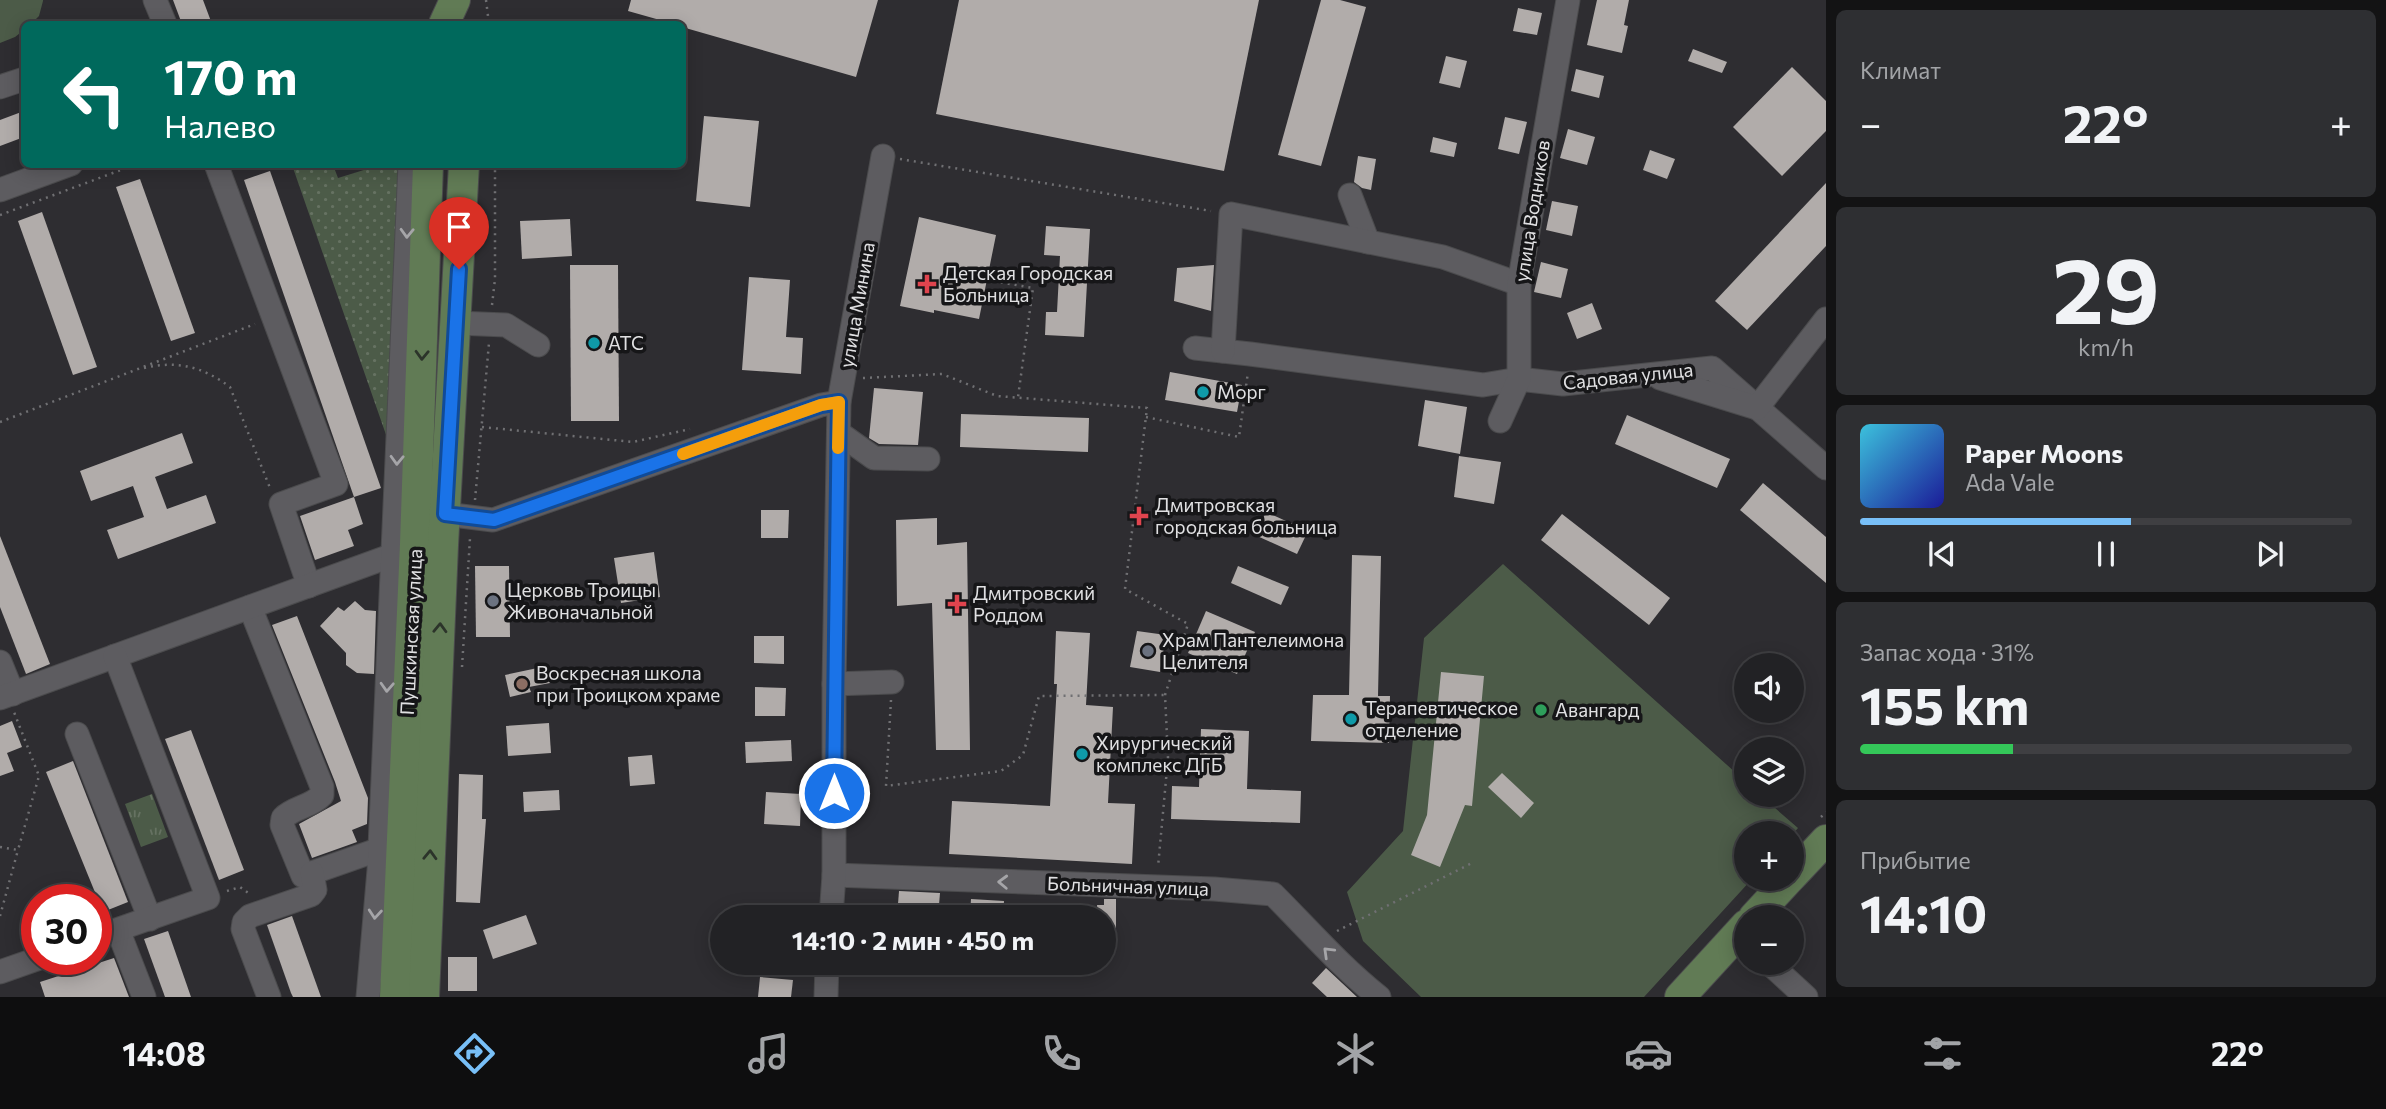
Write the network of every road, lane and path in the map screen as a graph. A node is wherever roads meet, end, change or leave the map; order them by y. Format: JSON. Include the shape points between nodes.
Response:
{"nodes":[{"id":1,"x":155,"y":0,"type":"edge"},
{"id":2,"x":455,"y":0,"type":"edge"},
{"id":3,"x":461,"y":0,"type":"edge"},
{"id":4,"x":486,"y":0,"type":"edge"},
{"id":5,"x":1568,"y":0,"type":"edge"},
{"id":6,"x":163,"y":21,"type":"edge"},
{"id":7,"x":444,"y":21,"type":"edge"},
{"id":8,"x":466,"y":21,"type":"edge"},
{"id":9,"x":489,"y":21,"type":"edge"},
{"id":10,"x":21,"y":80,"type":"edge"},
{"id":11,"x":0,"y":87,"type":"edge"},
{"id":12,"x":883,"y":156,"type":"joint"},
{"id":13,"x":60,"y":168,"type":"edge"},
{"id":14,"x":126,"y":168,"type":"edge"},
{"id":15,"x":217,"y":168,"type":"edge"},
{"id":16,"x":410,"y":168,"type":"edge"},
{"id":17,"x":428,"y":168,"type":"edge"},
{"id":18,"x":464,"y":168,"type":"edge"},
{"id":19,"x":0,"y":190,"type":"edge"},
{"id":20,"x":1350,"y":195,"type":"dead end"},
{"id":21,"x":0,"y":215,"type":"edge"},
{"id":22,"x":1231,"y":215,"type":"junction"},
{"id":23,"x":1368,"y":242,"type":"junction"},
{"id":24,"x":425,"y":266,"type":"junction"},
{"id":25,"x":459,"y":269,"type":"junction"},
{"id":26,"x":987,"y":280,"type":"dead end"},
{"id":27,"x":1519,"y":284,"type":"junction"},
{"id":28,"x":272,"y":317,"type":"junction"},
{"id":29,"x":1826,"y":319,"type":"edge"},
{"id":30,"x":456,"y":323,"type":"junction"},
{"id":31,"x":538,"y":345,"type":"dead end"},
{"id":32,"x":1195,"y":348,"type":"dead end"},
{"id":33,"x":1223,"y":351,"type":"junction"},
{"id":34,"x":1250,"y":354,"type":"junction"},
{"id":35,"x":134,"y":371,"type":"junction"},
{"id":36,"x":844,"y":379,"type":"junction"},
{"id":37,"x":1519,"y":379,"type":"junction"},
{"id":38,"x":1018,"y":397,"type":"junction"},
{"id":39,"x":839,"y":402,"type":"junction"},
{"id":40,"x":1757,"y":408,"type":"junction"},
{"id":41,"x":1146,"y":417,"type":"junction"},
{"id":42,"x":1500,"y":421,"type":"dead end"},
{"id":43,"x":0,"y":422,"type":"edge"},
{"id":44,"x":482,"y":426,"type":"dead end"},
{"id":45,"x":693,"y":429,"type":"dead end"},
{"id":46,"x":839,"y":433,"type":"junction"},
{"id":47,"x":928,"y":459,"type":"dead end"},
{"id":48,"x":1826,"y":468,"type":"edge"},
{"id":49,"x":281,"y":504,"type":"junction"},
{"id":50,"x":445,"y":514,"type":"junction"},
{"id":51,"x":393,"y":555,"type":"junction"},
{"id":52,"x":309,"y":586,"type":"junction"},
{"id":53,"x":250,"y":607,"type":"junction"},
{"id":54,"x":115,"y":656,"type":"junction"},
{"id":55,"x":0,"y":662,"type":"edge"},
{"id":56,"x":892,"y":682,"type":"joint"},
{"id":57,"x":834,"y":684,"type":"junction"},
{"id":58,"x":1165,"y":695,"type":"junction"},
{"id":59,"x":7,"y":696,"type":"edge"},
{"id":60,"x":77,"y":734,"type":"dead end"},
{"id":61,"x":1826,"y":840,"type":"edge"},
{"id":62,"x":0,"y":847,"type":"edge"},
{"id":63,"x":380,"y":849,"type":"junction"},
{"id":64,"x":18,"y":850,"type":"junction"},
{"id":65,"x":1472,"y":863,"type":"dead end"},
{"id":66,"x":1804,"y":863,"type":"edge"},
{"id":67,"x":312,"y":873,"type":"junction"},
{"id":68,"x":834,"y":875,"type":"junction"},
{"id":69,"x":1156,"y":887,"type":"junction"},
{"id":70,"x":8,"y":888,"type":"junction"},
{"id":71,"x":1779,"y":891,"type":"edge"},
{"id":72,"x":0,"y":894,"type":"edge"},
{"id":73,"x":250,"y":896,"type":"dead end"},
{"id":74,"x":208,"y":898,"type":"junction"},
{"id":75,"x":832,"y":905,"type":"edge"},
{"id":76,"x":1767,"y":905,"type":"edge"},
{"id":77,"x":0,"y":916,"type":"edge"},
{"id":78,"x":150,"y":919,"type":"junction"},
{"id":79,"x":118,"y":930,"type":"junction"},
{"id":80,"x":112,"y":932,"type":"edge"},
{"id":81,"x":1318,"y":942,"type":"junction"},
{"id":82,"x":1734,"y":942,"type":"edge"},
{"id":83,"x":21,"y":964,"type":"edge"},
{"id":84,"x":0,"y":972,"type":"edge"},
{"id":85,"x":827,"y":975,"type":"edge"},
{"id":86,"x":1782,"y":975,"type":"edge"},
{"id":87,"x":144,"y":997,"type":"edge"},
{"id":88,"x":269,"y":997,"type":"edge"},
{"id":89,"x":368,"y":997,"type":"edge"},
{"id":90,"x":394,"y":997,"type":"edge"},
{"id":91,"x":424,"y":997,"type":"edge"},
{"id":92,"x":825,"y":997,"type":"edge"},
{"id":93,"x":1379,"y":997,"type":"edge"},
{"id":94,"x":1680,"y":997,"type":"edge"},
{"id":95,"x":1806,"y":997,"type":"edge"}],
"edges":[{"from":1,"to":6,"type":"street"},
{"from":2,"to":7,"type":"main road"},
{"from":3,"to":8,"type":"main road"},
{"from":4,"to":9,"type":"path"},
{"from":5,"to":27,"type":"street","name":"улица Водников"},
{"from":10,"to":11,"type":"street"},
{"from":12,"to":22,"type":"path"},
{"from":12,"to":36,"type":"street","name":"улица Минина"},
{"from":13,"to":19,"type":"street"},
{"from":14,"to":21,"type":"path"},
{"from":15,"to":28,"type":"street"},
{"from":16,"to":51,"type":"street","one_way":true},
{"from":17,"to":24,"type":"main road","name":"Пушкинская улица"},
{"from":18,"to":25,"type":"main road","name":"Пушкинская улица"},
{"from":20,"to":23,"type":"street"},
{"from":22,"to":23,"type":"street"},
{"from":22,"to":33,"type":"street"},
{"from":23,"to":27,"type":"street","via":[[1443,257]]},
{"from":24,"to":25,"type":"main road"},
{"from":24,"to":90,"type":"main road","name":"Пушкинская улица","one_way":true},
{"from":25,"to":30,"type":"main road","name":"Пушкинская улица"},
{"from":26,"to":38,"type":"path","via":[[1033,288]]},
{"from":27,"to":37,"type":"street","name":"улица Водников"},
{"from":28,"to":35,"type":"path"},
{"from":28,"to":49,"type":"street","via":[[336,484]]},
{"from":29,"to":40,"type":"street"},
{"from":30,"to":31,"type":"street","via":[[506,325]]},
{"from":30,"to":50,"type":"main road","name":"Пушкинская улица"},
{"from":32,"to":33,"type":"street","name":"Садовая улица"},
{"from":33,"to":34,"type":"street","name":"Садовая улица"},
{"from":34,"to":37,"type":"street","name":"Садовая улица","via":[[1483,385]]},
{"from":34,"to":41,"type":"path","via":[[1239,437]]},
{"from":35,"to":43,"type":"path"},
{"from":35,"to":49,"type":"path","via":[[189,365],[230,387],[269,486]]},
{"from":36,"to":38,"type":"path","via":[[942,374],[997,396]]},
{"from":36,"to":39,"type":"street","name":"улица Минина"},
{"from":37,"to":40,"type":"street","name":"Садовая улица","via":[[1563,384],[1712,368]]},
{"from":37,"to":42,"type":"street","name":"улица Водников"},
{"from":38,"to":41,"type":"path","via":[[1147,408]]},
{"from":39,"to":46,"type":"street","name":"улица Минина"},
{"from":39,"to":50,"type":"street","via":[[494,520]]},
{"from":40,"to":48,"type":"street","name":"Садовая улица"},
{"from":41,"to":58,"type":"path","via":[[1125,589],[1188,624]]},
{"from":44,"to":45,"type":"path","via":[[632,442]]},
{"from":46,"to":47,"type":"street","via":[[874,458]]},
{"from":46,"to":57,"type":"street","name":"улица Минина"},
{"from":49,"to":52,"type":"street"},
{"from":91,"to":50,"type":"main road","name":"Пушкинская улица","one_way":true},
{"from":51,"to":52,"type":"street"},
{"from":51,"to":63,"type":"street","one_way":true},
{"from":52,"to":53,"type":"street"},
{"from":53,"to":54,"type":"street"},
{"from":53,"to":67,"type":"street","via":[[322,787],[316,801],[288,813],[282,825],[303,876]]},
{"from":54,"to":59,"type":"street"},
{"from":54,"to":74,"type":"street"},
{"from":55,"to":59,"type":"street"},
{"from":56,"to":57,"type":"street"},
{"from":56,"to":58,"type":"path","via":[[886,786],[1001,771],[1023,755],[1040,696]]},
{"from":57,"to":68,"type":"street","name":"улица Минина"},
{"from":58,"to":69,"type":"path","via":[[1168,758]]},
{"from":59,"to":64,"type":"path","via":[[39,776]]},
{"from":60,"to":78,"type":"street"},
{"from":61,"to":66,"type":"main road"},
{"from":62,"to":64,"type":"path"},
{"from":63,"to":67,"type":"street"},
{"from":63,"to":89,"type":"street","one_way":true},
{"from":64,"to":70,"type":"path"},
{"from":65,"to":81,"type":"path"},
{"from":67,"to":88,"type":"street","via":[[316,886],[311,895],[244,922]]},
{"from":69,"to":68,"type":"street","name":"Больничная улица","one_way":true},
{"from":68,"to":75,"type":"street","name":"улица Минина"},
{"from":69,"to":81,"type":"street","name":"Больничная улица","via":[[1273,894]]},
{"from":70,"to":72,"type":"path"},
{"from":70,"to":77,"type":"path"},
{"from":71,"to":76,"type":"main road"},
{"from":73,"to":74,"type":"path","via":[[240,887]]},
{"from":74,"to":78,"type":"street"},
{"from":78,"to":79,"type":"street"},
{"from":79,"to":80,"type":"street"},
{"from":79,"to":87,"type":"street"},
{"from":93,"to":81,"type":"street","name":"Больничная улица","one_way":true},
{"from":82,"to":94,"type":"main road"},
{"from":83,"to":84,"type":"street"},
{"from":85,"to":92,"type":"street"},
{"from":86,"to":95,"type":"street"}]}
